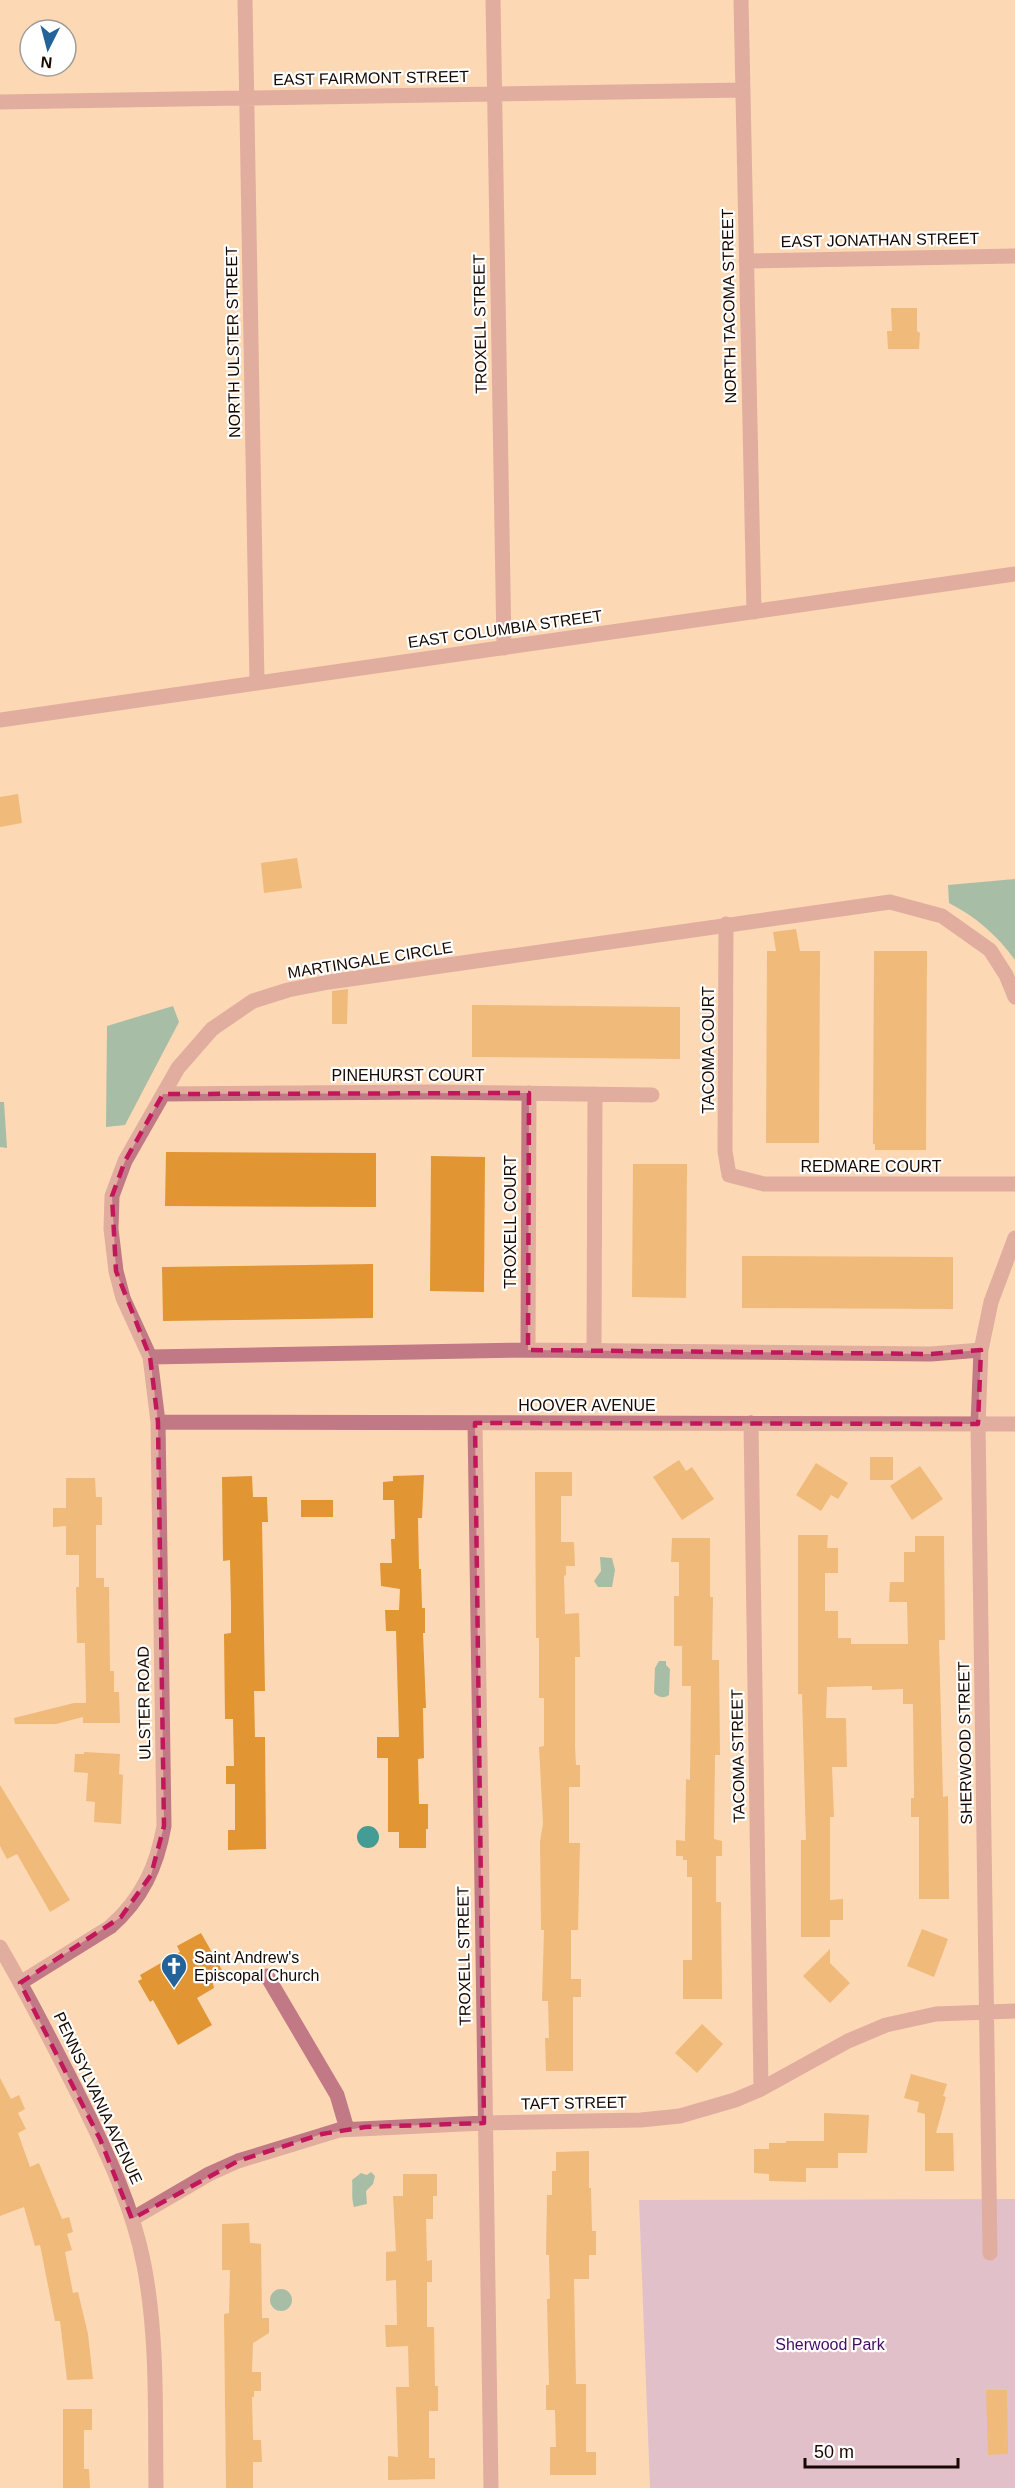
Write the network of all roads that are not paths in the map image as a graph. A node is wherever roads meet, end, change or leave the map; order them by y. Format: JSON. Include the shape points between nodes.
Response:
{"nodes":[{"id":1,"x":245,"y":0,"type":"edge"},
{"id":2,"x":494,"y":0,"type":"edge"},
{"id":3,"x":741,"y":0,"type":"edge"},
{"id":4,"x":742,"y":90,"type":"junction"},
{"id":5,"x":495,"y":94,"type":"junction"},
{"id":6,"x":247,"y":98,"type":"junction"},
{"id":7,"x":0,"y":102,"type":"edge"},
{"id":8,"x":1015,"y":256,"type":"edge"},
{"id":9,"x":746,"y":261,"type":"junction"},
{"id":10,"x":1015,"y":574,"type":"edge"},
{"id":11,"x":754,"y":612,"type":"junction"},
{"id":12,"x":504,"y":648,"type":"junction"},
{"id":13,"x":257,"y":683,"type":"junction"},
{"id":14,"x":0,"y":720,"type":"edge"},
{"id":15,"x":726,"y":924,"type":"junction"},
{"id":16,"x":1015,"y":997,"type":"edge"},
{"id":17,"x":529,"y":1093,"type":"junction"},
{"id":18,"x":163,"y":1094,"type":"junction"},
{"id":19,"x":595,"y":1094,"type":"junction"},
{"id":20,"x":652,"y":1095,"type":"dead end"},
{"id":21,"x":729,"y":1175,"type":"joint"},
{"id":22,"x":1015,"y":1184,"type":"edge"},
{"id":23,"x":1015,"y":1238,"type":"edge"},
{"id":24,"x":528,"y":1350,"type":"junction"},
{"id":25,"x":594,"y":1350,"type":"junction"},
{"id":26,"x":981,"y":1350,"type":"junction"},
{"id":27,"x":150,"y":1357,"type":"junction"},
{"id":28,"x":158,"y":1422,"type":"junction"},
{"id":29,"x":475,"y":1423,"type":"junction"},
{"id":30,"x":751,"y":1423,"type":"junction"},
{"id":31,"x":978,"y":1424,"type":"junction"},
{"id":32,"x":1015,"y":1424,"type":"edge"},
{"id":33,"x":0,"y":1947,"type":"edge"},
{"id":34,"x":267,"y":1976,"type":"dead end"},
{"id":35,"x":21,"y":1983,"type":"junction"},
{"id":36,"x":988,"y":2011,"type":"junction"},
{"id":37,"x":1015,"y":2011,"type":"edge"},
{"id":38,"x":761,"y":2089,"type":"junction"},
{"id":39,"x":484,"y":2123,"type":"junction"},
{"id":40,"x":347,"y":2129,"type":"junction"},
{"id":41,"x":132,"y":2219,"type":"junction"},
{"id":42,"x":990,"y":2253,"type":"dead end"},
{"id":43,"x":156,"y":2488,"type":"edge"},
{"id":44,"x":490,"y":2488,"type":"edge"}],
"edges":[{"from":1,"to":6,"type":"street","name":"NORTH ULSTER STREET"},
{"from":2,"to":5,"type":"street","name":"TROXELL STREET"},
{"from":3,"to":4,"type":"street","name":"NORTH TACOMA STREET"},
{"from":4,"to":5,"type":"street","name":"EAST FAIRMONT STREET"},
{"from":4,"to":9,"type":"street","name":"NORTH TACOMA STREET"},
{"from":5,"to":6,"type":"street","name":"EAST FAIRMONT STREET"},
{"from":5,"to":12,"type":"street","name":"TROXELL STREET"},
{"from":6,"to":7,"type":"street","name":"EAST FAIRMONT STREET"},
{"from":6,"to":13,"type":"street","name":"NORTH ULSTER STREET"},
{"from":8,"to":9,"type":"street","name":"EAST JONATHAN STREET"},
{"from":9,"to":11,"type":"street","name":"NORTH TACOMA STREET"},
{"from":10,"to":11,"type":"street","name":"EAST COLUMBIA STREET"},
{"from":11,"to":12,"type":"street","name":"EAST COLUMBIA STREET"},
{"from":12,"to":13,"type":"street","name":"EAST COLUMBIA STREET"},
{"from":13,"to":14,"type":"street","name":"EAST COLUMBIA STREET"},
{"from":15,"to":16,"type":"street","name":"MARTINGALE CIRCLE","via":[[890,902],[942,916],[990,950]]},
{"from":15,"to":18,"type":"street","name":"MARTINGALE CIRCLE","via":[[288,990],[253,1001],[212,1029],[178,1068]]},
{"from":15,"to":21,"type":"street","name":"TACOMA COURT","via":[[725,1151]]},
{"from":17,"to":18,"type":"street","name":"PINEHURST COURT"},
{"from":17,"to":19,"type":"street","name":"PINEHURST COURT"},
{"from":17,"to":24,"type":"street","name":"TROXELL COURT"},
{"from":18,"to":27,"type":"street","name":"MARTINGALE CIRCLE","via":[[125,1161],[112,1196],[116,1271],[123,1298]]},
{"from":19,"to":20,"type":"street","name":"PINEHURST COURT"},
{"from":19,"to":25,"type":"street"},
{"from":21,"to":22,"type":"street","name":"REDMARE COURT","via":[[764,1184]]},
{"from":23,"to":26,"type":"street","name":"SHERWOOD STREET","via":[[991,1302]]},
{"from":24,"to":25,"type":"street"},
{"from":24,"to":27,"type":"street"},
{"from":25,"to":26,"type":"street","via":[[931,1354]]},
{"from":26,"to":31,"type":"street","name":"SHERWOOD STREET"},
{"from":27,"to":28,"type":"street","name":"ULSTER ROAD"},
{"from":28,"to":29,"type":"street","name":"HOOVER AVENUE"},
{"from":28,"to":35,"type":"street","name":"ULSTER ROAD","via":[[164,1826],[159,1851],[151,1875],[121,1917]]},
{"from":29,"to":30,"type":"street","name":"HOOVER AVENUE"},
{"from":29,"to":39,"type":"street","name":"TROXELL STREET"},
{"from":30,"to":31,"type":"street","name":"HOOVER AVENUE"},
{"from":30,"to":38,"type":"street","name":"TACOMA STREET"},
{"from":31,"to":32,"type":"street","name":"HOOVER AVENUE"},
{"from":31,"to":36,"type":"street","name":"SHERWOOD STREET"},
{"from":33,"to":35,"type":"street","name":"PENNSYLVANIA AVENUE"},
{"from":34,"to":40,"type":"street","via":[[337,2095]]},
{"from":35,"to":41,"type":"street","name":"PENNSYLVANIA AVENUE","via":[[100,2139]]},
{"from":36,"to":37,"type":"street","name":"TAFT STREET"},
{"from":36,"to":38,"type":"street","name":"TAFT STREET","via":[[936,2014],[886,2025],[848,2041]]},
{"from":36,"to":42,"type":"street","name":"SHERWOOD STREET"},
{"from":38,"to":39,"type":"street","name":"TAFT STREET","via":[[680,2116]]},
{"from":39,"to":40,"type":"street","name":"TAFT STREET"},
{"from":39,"to":44,"type":"street","name":"TROXELL STREET"},
{"from":40,"to":41,"type":"street","name":"TAFT STREET","via":[[238,2161]]},
{"from":41,"to":43,"type":"street","name":"PENNSYLVANIA AVENUE","via":[[144,2266],[151,2321]]}]}
